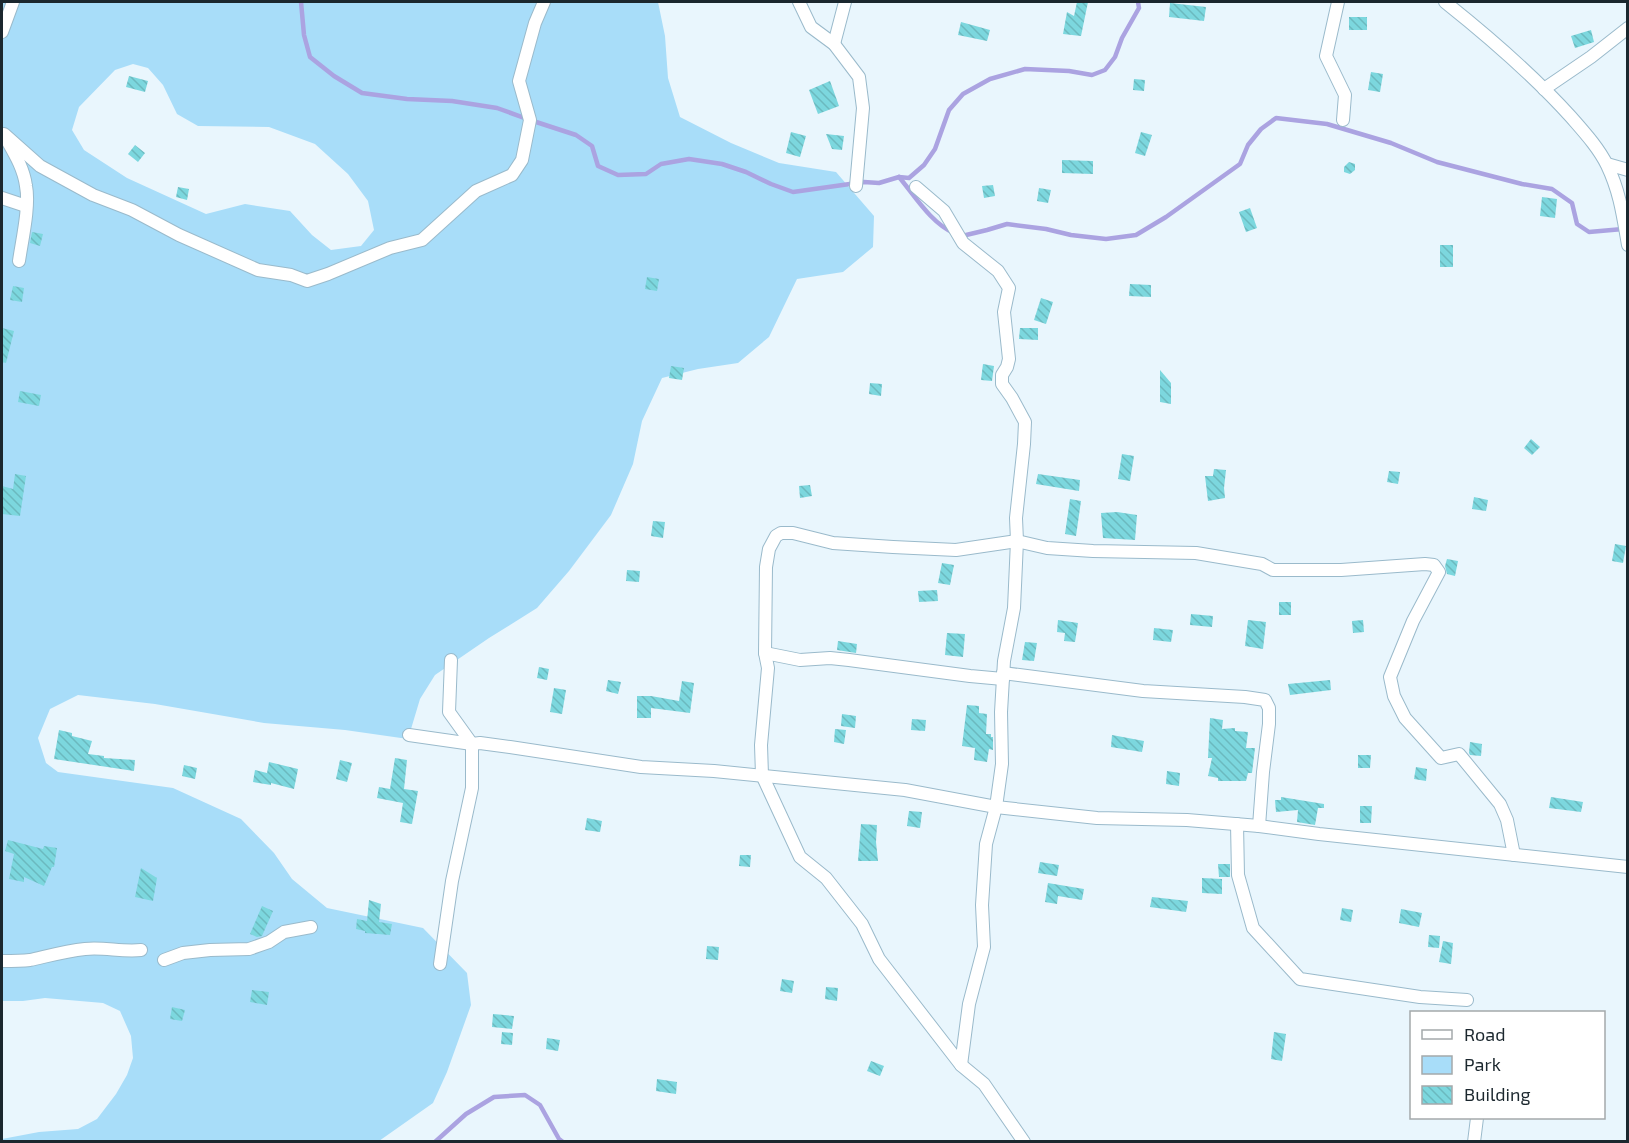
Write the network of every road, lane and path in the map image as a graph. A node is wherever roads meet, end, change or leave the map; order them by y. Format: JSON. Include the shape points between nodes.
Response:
{"nodes":[{"id":1,"x":13,"y":2,"type":"edge"},
{"id":2,"x":544,"y":2,"type":"edge"},
{"id":3,"x":799,"y":2,"type":"edge"},
{"id":4,"x":845,"y":2,"type":"edge"},
{"id":5,"x":1338,"y":2,"type":"edge"},
{"id":6,"x":1445,"y":2,"type":"edge"},
{"id":7,"x":1628,"y":28,"type":"edge"},
{"id":8,"x":2,"y":32,"type":"edge"},
{"id":9,"x":834,"y":44,"type":"junction"},
{"id":10,"x":1544,"y":89,"type":"junction"},
{"id":11,"x":1342,"y":120,"type":"dead end"},
{"id":12,"x":3,"y":133,"type":"edge"},
{"id":13,"x":1607,"y":164,"type":"junction"},
{"id":14,"x":1628,"y":170,"type":"edge"},
{"id":15,"x":856,"y":186,"type":"dead end"},
{"id":16,"x":916,"y":187,"type":"dead end"},
{"id":17,"x":2,"y":198,"type":"edge"},
{"id":18,"x":26,"y":206,"type":"junction"},
{"id":19,"x":1628,"y":245,"type":"edge"},
{"id":20,"x":20,"y":261,"type":"dead end"},
{"id":21,"x":1017,"y":541,"type":"junction"},
{"id":22,"x":765,"y":653,"type":"junction"},
{"id":23,"x":451,"y":660,"type":"dead end"},
{"id":24,"x":1003,"y":676,"type":"junction"},
{"id":25,"x":409,"y":735,"type":"dead end"},
{"id":26,"x":472,"y":744,"type":"junction"},
{"id":27,"x":762,"y":775,"type":"junction"},
{"id":28,"x":996,"y":807,"type":"junction"},
{"id":29,"x":1237,"y":824,"type":"junction"},
{"id":30,"x":1259,"y":826,"type":"junction"},
{"id":31,"x":1514,"y":855,"type":"junction"},
{"id":32,"x":1628,"y":867,"type":"edge"},
{"id":33,"x":311,"y":927,"type":"dead end"},
{"id":34,"x":141,"y":950,"type":"dead end"},
{"id":35,"x":164,"y":960,"type":"dead end"},
{"id":36,"x":2,"y":961,"type":"edge"},
{"id":37,"x":440,"y":964,"type":"dead end"},
{"id":38,"x":1467,"y":1000,"type":"dead end"},
{"id":39,"x":961,"y":1065,"type":"junction"},
{"id":40,"x":1478,"y":1119,"type":"edge"},
{"id":41,"x":1024,"y":1142,"type":"edge"},
{"id":42,"x":1474,"y":1142,"type":"edge"}],
"edges":[{"from":1,"to":8,"type":"street"},
{"from":2,"to":12,"type":"street","via":[[519,81],[530,120],[522,160],[512,175],[476,191],[422,240],[390,248],[308,281],[258,270],[93,195],[40,165]]},
{"from":3,"to":9,"type":"street","via":[[811,27]]},
{"from":4,"to":9,"type":"street"},
{"from":5,"to":11,"type":"street","via":[[1326,56],[1344,95]]},
{"from":6,"to":10,"type":"street"},
{"from":7,"to":10,"type":"street"},
{"from":9,"to":15,"type":"street","via":[[859,77],[863,108]]},
{"from":10,"to":13,"type":"street","via":[[1593,142]]},
{"from":12,"to":18,"type":"street","via":[[21,166],[27,188]]},
{"from":13,"to":14,"type":"street"},
{"from":13,"to":19,"type":"street","via":[[1622,202]]},
{"from":16,"to":21,"type":"street","via":[[944,211],[963,243],[998,272],[1009,288],[1004,312],[1009,359],[1002,384],[1025,422]]},
{"from":17,"to":18,"type":"street"},
{"from":18,"to":20,"type":"street"},
{"from":21,"to":22,"type":"street","via":[[956,550],[833,543],[782,533],[769,549],[766,567]]},
{"from":21,"to":24,"type":"street","via":[[1014,608]]},
{"from":21,"to":31,"type":"street","via":[[1047,548],[1196,553],[1262,564],[1273,570],[1434,565],[1439,572],[1390,677],[1395,696],[1405,717],[1441,758],[1459,754],[1500,804],[1508,820]]},
{"from":22,"to":24,"type":"street","via":[[800,660],[830,658],[970,676]]},
{"from":22,"to":27,"type":"street","via":[[768,668]]},
{"from":23,"to":26,"type":"street","via":[[449,712]]},
{"from":24,"to":28,"type":"street","via":[[1002,764]]},
{"from":24,"to":30,"type":"street","via":[[1265,700],[1269,724]]},
{"from":25,"to":26,"type":"street"},
{"from":26,"to":27,"type":"street","via":[[641,767]]},
{"from":26,"to":37,"type":"street","via":[[472,789],[452,880]]},
{"from":27,"to":28,"type":"street","via":[[905,790]]},
{"from":27,"to":39,"type":"street","via":[[800,857],[826,878],[855,914],[879,959]]},
{"from":28,"to":29,"type":"street","via":[[1097,818]]},
{"from":28,"to":39,"type":"street","via":[[986,844],[984,947],[969,1004]]},
{"from":29,"to":30,"type":"street"},
{"from":29,"to":38,"type":"street","via":[[1238,875],[1252,928],[1300,979]]},
{"from":30,"to":31,"type":"street"},
{"from":31,"to":32,"type":"street"},
{"from":33,"to":35,"type":"street","via":[[284,932],[249,949],[183,953]]},
{"from":34,"to":36,"type":"street","via":[[88,948]]},
{"from":39,"to":41,"type":"street","via":[[984,1084]]},
{"from":40,"to":42,"type":"street"}]}
